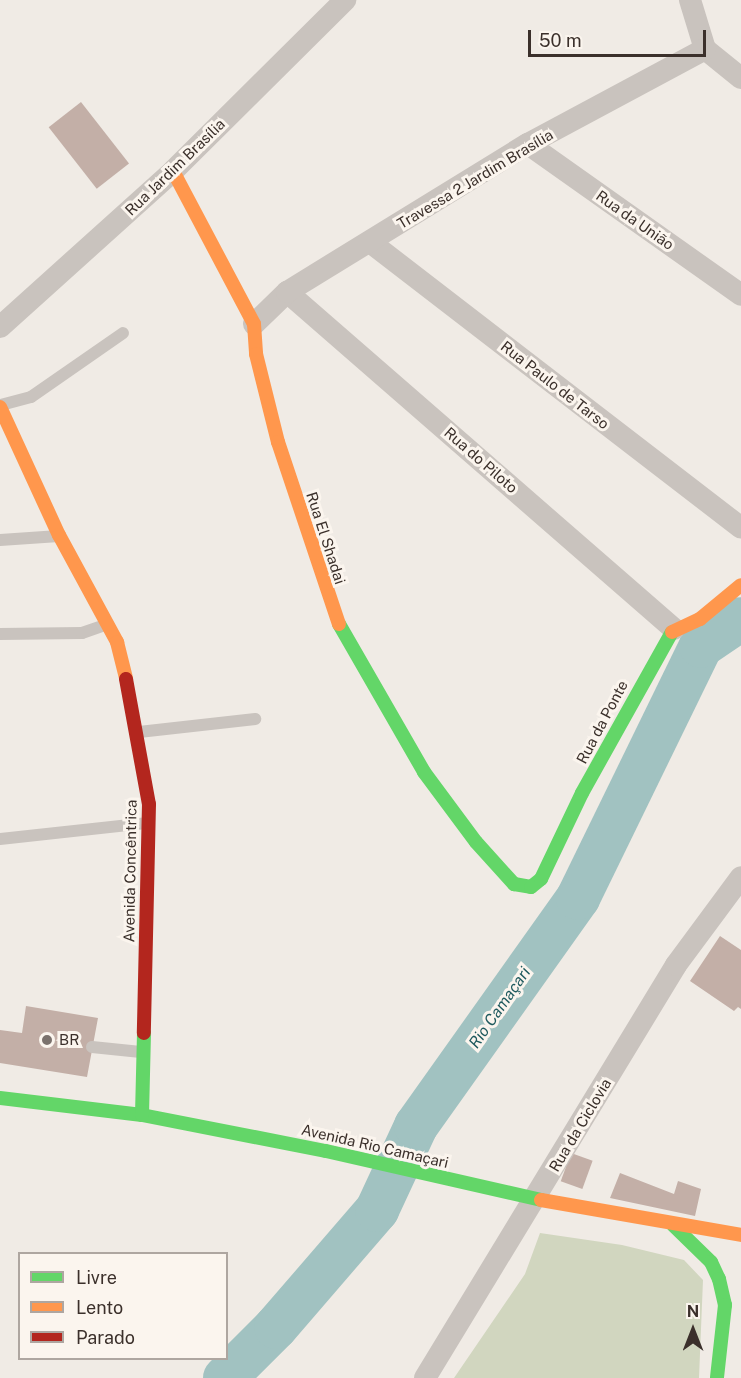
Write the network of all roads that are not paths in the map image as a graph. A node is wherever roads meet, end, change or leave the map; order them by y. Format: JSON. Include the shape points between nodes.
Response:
{"nodes":[{"id":1,"x":345,"y":0,"type":"edge"},
{"id":2,"x":690,"y":0,"type":"edge"},
{"id":3,"x":705,"y":49,"type":"junction"},
{"id":4,"x":741,"y":78,"type":"edge"},
{"id":5,"x":528,"y":144,"type":"junction"},
{"id":6,"x":173,"y":171,"type":"junction"},
{"id":7,"x":370,"y":242,"type":"junction"},
{"id":8,"x":287,"y":292,"type":"junction"},
{"id":9,"x":741,"y":295,"type":"edge"},
{"id":10,"x":254,"y":324,"type":"junction"},
{"id":11,"x":0,"y":327,"type":"edge"},
{"id":12,"x":123,"y":333,"type":"dead end"},
{"id":13,"x":0,"y":406,"type":"edge"},
{"id":14,"x":7,"y":434,"type":"edge"},
{"id":15,"x":741,"y":528,"type":"edge"},
{"id":16,"x":59,"y":536,"type":"junction"},
{"id":17,"x":0,"y":540,"type":"edge"},
{"id":18,"x":741,"y":585,"type":"edge"},
{"id":19,"x":107,"y":624,"type":"junction"},
{"id":20,"x":674,"y":629,"type":"junction"},
{"id":21,"x":0,"y":634,"type":"edge"},
{"id":22,"x":255,"y":719,"type":"dead end"},
{"id":23,"x":138,"y":732,"type":"junction"},
{"id":24,"x":149,"y":823,"type":"junction"},
{"id":25,"x":0,"y":839,"type":"edge"},
{"id":26,"x":741,"y":877,"type":"edge"},
{"id":27,"x":514,"y":884,"type":"joint"},
{"id":28,"x":93,"y":1047,"type":"dead end"},
{"id":29,"x":142,"y":1052,"type":"junction"},
{"id":30,"x":0,"y":1098,"type":"edge"},
{"id":31,"x":142,"y":1115,"type":"junction"},
{"id":32,"x":535,"y":1199,"type":"junction"},
{"id":33,"x":673,"y":1225,"type":"junction"},
{"id":34,"x":741,"y":1235,"type":"edge"},
{"id":35,"x":736,"y":1292,"type":"dead end"},
{"id":36,"x":725,"y":1305,"type":"junction"},
{"id":37,"x":425,"y":1378,"type":"edge"},
{"id":38,"x":717,"y":1378,"type":"edge"}],
"edges":[{"from":1,"to":6,"type":"street","name":"Rua Jardim Brasília"},
{"from":2,"to":3,"type":"street"},
{"from":3,"to":4,"type":"street"},
{"from":3,"to":5,"type":"street","name":"Travessa 2 Jardim Brasília"},
{"from":5,"to":7,"type":"street","name":"Travessa 2 Jardim Brasília"},
{"from":5,"to":9,"type":"street","name":"Rua da União"},
{"from":6,"to":10,"type":"street","name":"Rua El Shadai"},
{"from":6,"to":11,"type":"street","name":"Rua Jardim Brasília"},
{"from":7,"to":8,"type":"street","name":"Travessa 2 Jardim Brasília"},
{"from":7,"to":15,"type":"street","name":"Rua Paulo de Tarso"},
{"from":8,"to":10,"type":"street","name":"Travessa 2 Jardim Brasília"},
{"from":8,"to":20,"type":"street","name":"Rua do Piloto"},
{"from":10,"to":27,"type":"street","name":"Rua El Shadai","via":[[256,354],[278,442],[328,601],[424,772],[476,842]]},
{"from":12,"to":13,"type":"lane","via":[[31,397]]},
{"from":13,"to":14,"type":"street","name":"Avenida Concêntrica"},
{"from":14,"to":16,"type":"street","name":"Avenida Concêntrica"},
{"from":16,"to":17,"type":"lane"},
{"from":16,"to":19,"type":"street","name":"Avenida Concêntrica"},
{"from":18,"to":20,"type":"street","via":[[700,619]]},
{"from":19,"to":21,"type":"lane","via":[[82,633]]},
{"from":19,"to":23,"type":"street","name":"Avenida Concêntrica","via":[[117,642]]},
{"from":20,"to":27,"type":"street","name":"Rua da Ponte","via":[[582,793],[541,879],[531,887]]},
{"from":22,"to":23,"type":"lane"},
{"from":23,"to":24,"type":"street","name":"Avenida Concêntrica"},
{"from":24,"to":25,"type":"lane"},
{"from":24,"to":29,"type":"street","name":"Avenida Concêntrica"},
{"from":26,"to":32,"type":"street","name":"Rua da Ciclovia","via":[[676,965]]},
{"from":28,"to":29,"type":"lane"},
{"from":29,"to":31,"type":"street","name":"Avenida Concêntrica"},
{"from":30,"to":31,"type":"street","name":"Avenida Rio Camaçari"},
{"from":31,"to":32,"type":"street","name":"Avenida Rio Camaçari","via":[[327,1151]]},
{"from":32,"to":33,"type":"street","name":"Avenida Rio Camaçari"},
{"from":32,"to":37,"type":"street","name":"Rua da Ciclovia"},
{"from":33,"to":34,"type":"street","name":"Avenida Rio Camaçari"},
{"from":33,"to":36,"type":"street","via":[[711,1262]]},
{"from":35,"to":36,"type":"street"},
{"from":36,"to":38,"type":"street"}]}
